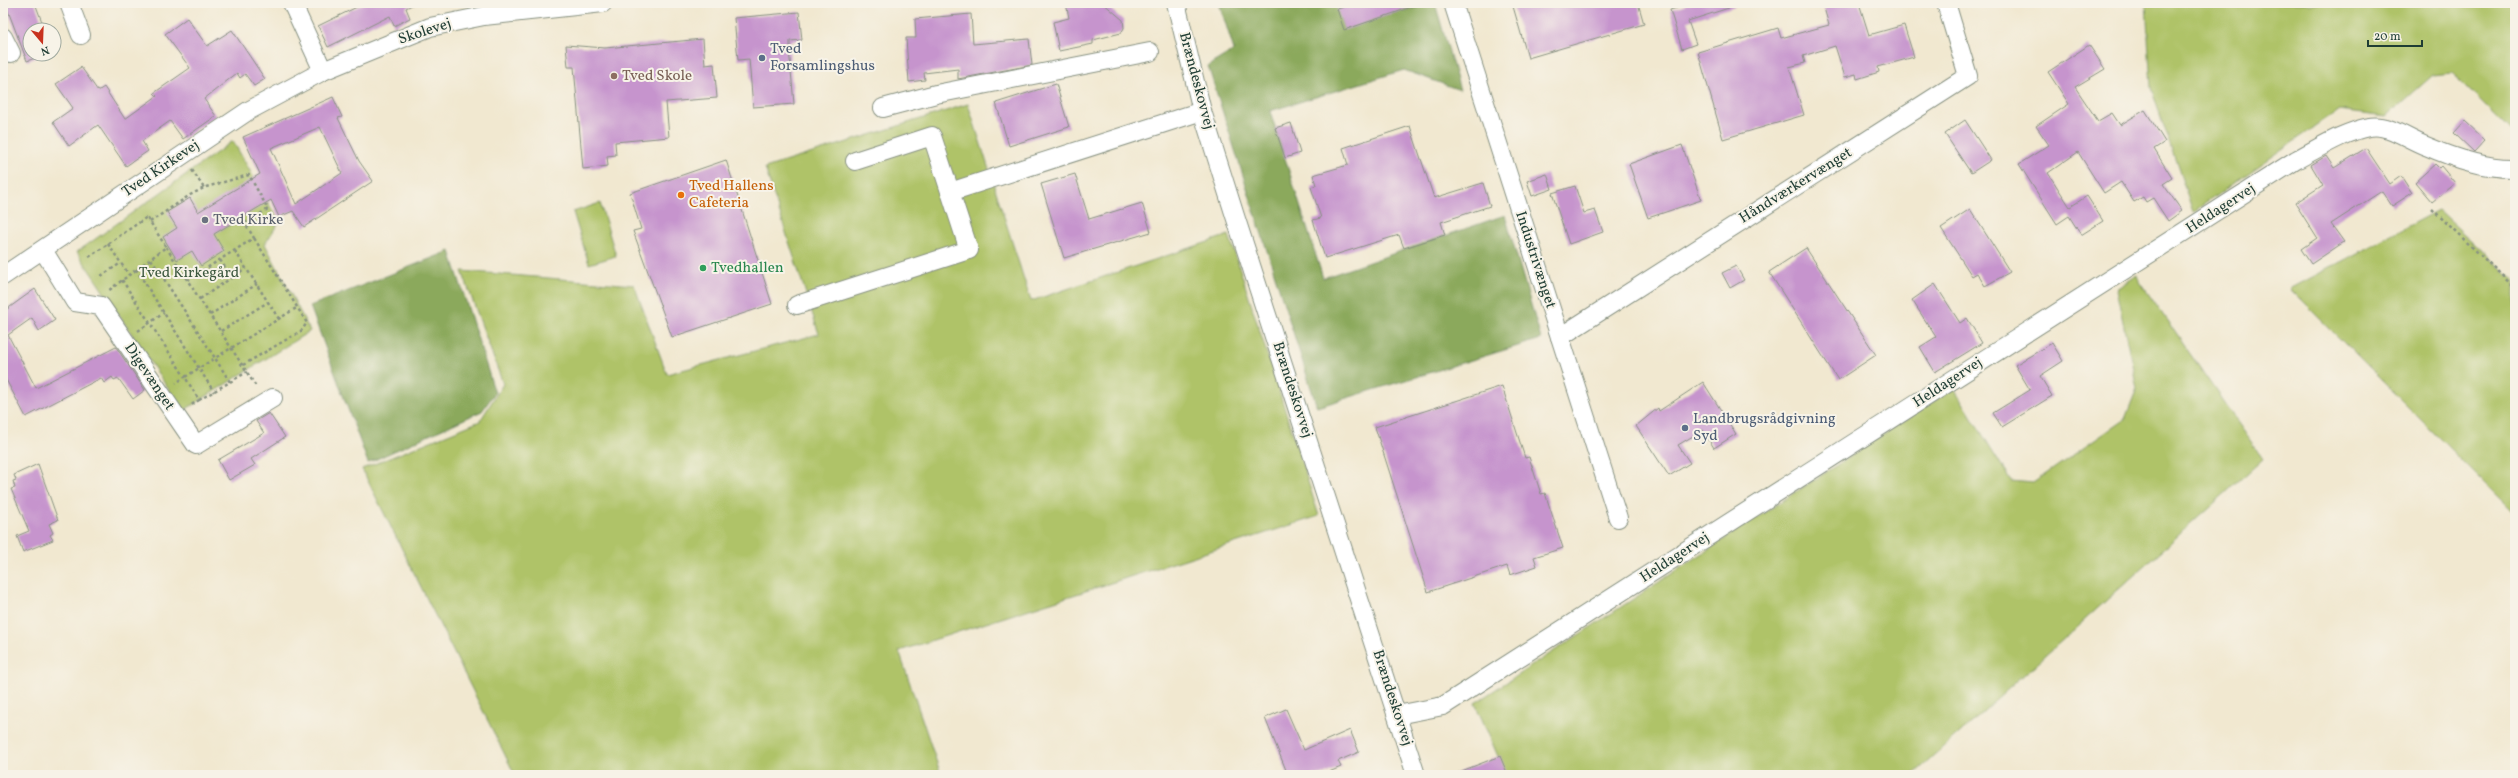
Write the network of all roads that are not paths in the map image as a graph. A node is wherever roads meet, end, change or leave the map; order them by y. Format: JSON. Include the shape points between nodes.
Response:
{"nodes":[{"id":1,"x":69,"y":3,"type":"edge"},
{"id":2,"x":292,"y":3,"type":"edge"},
{"id":3,"x":593,"y":3,"type":"edge"},
{"id":4,"x":1176,"y":3,"type":"edge"},
{"id":5,"x":1453,"y":3,"type":"edge"},
{"id":6,"x":1946,"y":3,"type":"edge"},
{"id":7,"x":81,"y":35,"type":"dead end"},
{"id":8,"x":3,"y":37,"type":"edge"},
{"id":9,"x":1150,"y":52,"type":"dead end"},
{"id":10,"x":11,"y":53,"type":"dead end"},
{"id":11,"x":323,"y":71,"type":"junction"},
{"id":12,"x":883,"y":108,"type":"dead end"},
{"id":13,"x":1202,"y":111,"type":"junction"},
{"id":14,"x":856,"y":161,"type":"dead end"},
{"id":15,"x":2515,"y":168,"type":"edge"},
{"id":16,"x":950,"y":192,"type":"junction"},
{"id":17,"x":43,"y":250,"type":"junction"},
{"id":18,"x":3,"y":276,"type":"edge"},
{"id":19,"x":797,"y":305,"type":"dead end"},
{"id":20,"x":1560,"y":337,"type":"junction"},
{"id":21,"x":269,"y":400,"type":"road end"},
{"id":22,"x":1618,"y":518,"type":"dead end"},
{"id":23,"x":1397,"y":715,"type":"junction"},
{"id":24,"x":1416,"y":775,"type":"edge"}],
"edges":[{"from":1,"to":7,"type":"street"},
{"from":2,"to":11,"type":"street"},
{"from":3,"to":11,"type":"street","name":"Skolevej","via":[[484,16],[430,27]]},
{"from":4,"to":13,"type":"street","name":"Brændeskovvej"},
{"from":5,"to":20,"type":"street","name":"Industrivænget"},
{"from":6,"to":20,"type":"street","name":"Håndværkervænget","via":[[1968,76]]},
{"from":8,"to":10,"type":"street"},
{"from":9,"to":12,"type":"street","via":[[936,94]]},
{"from":11,"to":17,"type":"street","name":"Tved Kirkevej","via":[[248,111]]},
{"from":13,"to":16,"type":"street"},
{"from":13,"to":23,"type":"street","name":"Brændeskovvej"},
{"from":14,"to":16,"type":"street","via":[[932,136]]},
{"from":15,"to":23,"type":"street","name":"Heldagervej","via":[[2482,165],[2454,157],[2388,129],[2370,126],[2344,134],[2296,160],[1443,706]]},
{"from":16,"to":19,"type":"street","via":[[969,250]]},
{"from":17,"to":18,"type":"street","name":"Tved Kirkevej"},
{"from":17,"to":21,"type":"street","name":"Digevænget","via":[[75,302],[101,306],[196,445]]},
{"from":20,"to":22,"type":"street","name":"Industrivænget"},
{"from":23,"to":24,"type":"street","name":"Brændeskovvej"}]}
